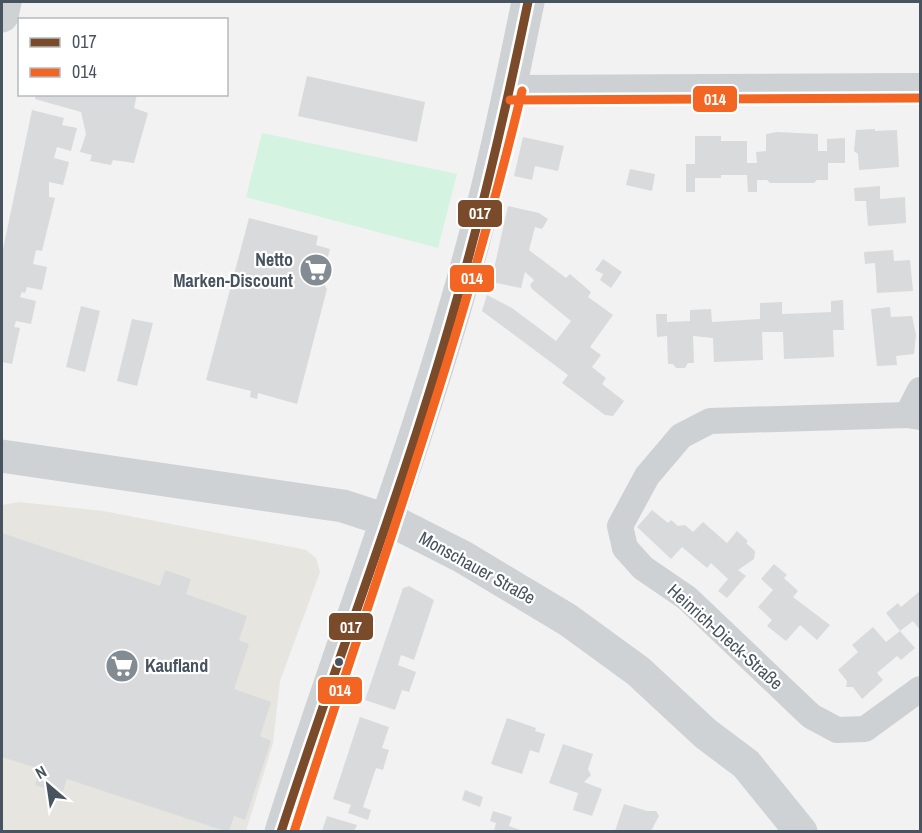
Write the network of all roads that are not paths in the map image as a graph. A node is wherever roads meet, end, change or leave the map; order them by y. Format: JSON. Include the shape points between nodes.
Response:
{"nodes":[{"id":1,"x":5,"y":2,"type":"edge"},
{"id":2,"x":528,"y":2,"type":"edge"},
{"id":3,"x":2,"y":16,"type":"edge"},
{"id":4,"x":513,"y":76,"type":"junction"},
{"id":5,"x":921,"y":86,"type":"edge"},
{"id":6,"x":921,"y":390,"type":"edge"},
{"id":7,"x":914,"y":416,"type":"edge"},
{"id":8,"x":2,"y":456,"type":"edge"},
{"id":9,"x":385,"y":519,"type":"junction"},
{"id":10,"x":921,"y":689,"type":"edge"},
{"id":11,"x":281,"y":831,"type":"edge"},
{"id":12,"x":801,"y":831,"type":"edge"}],
"edges":[{"from":1,"to":3,"type":"main road"},
{"from":2,"to":4,"type":"main road"},
{"from":4,"to":5,"type":"street"},
{"from":4,"to":9,"type":"main road","via":[[473,243]]},
{"from":6,"to":7,"type":"street","name":"Heinrich-Dieck-Straße"},
{"from":7,"to":10,"type":"street","name":"Heinrich-Dieck-Straße","via":[[710,421],[681,436],[647,476],[620,526],[625,548],[643,568],[687,598],[811,716],[837,730],[865,729]]},
{"from":8,"to":9,"type":"main road","name":"Monschauer Straße","via":[[343,506]]},
{"from":9,"to":11,"type":"main road"},
{"from":9,"to":12,"type":"main road","name":"Monschauer Straße","via":[[487,570],[568,620],[638,671],[706,734],[746,764]]}]}
